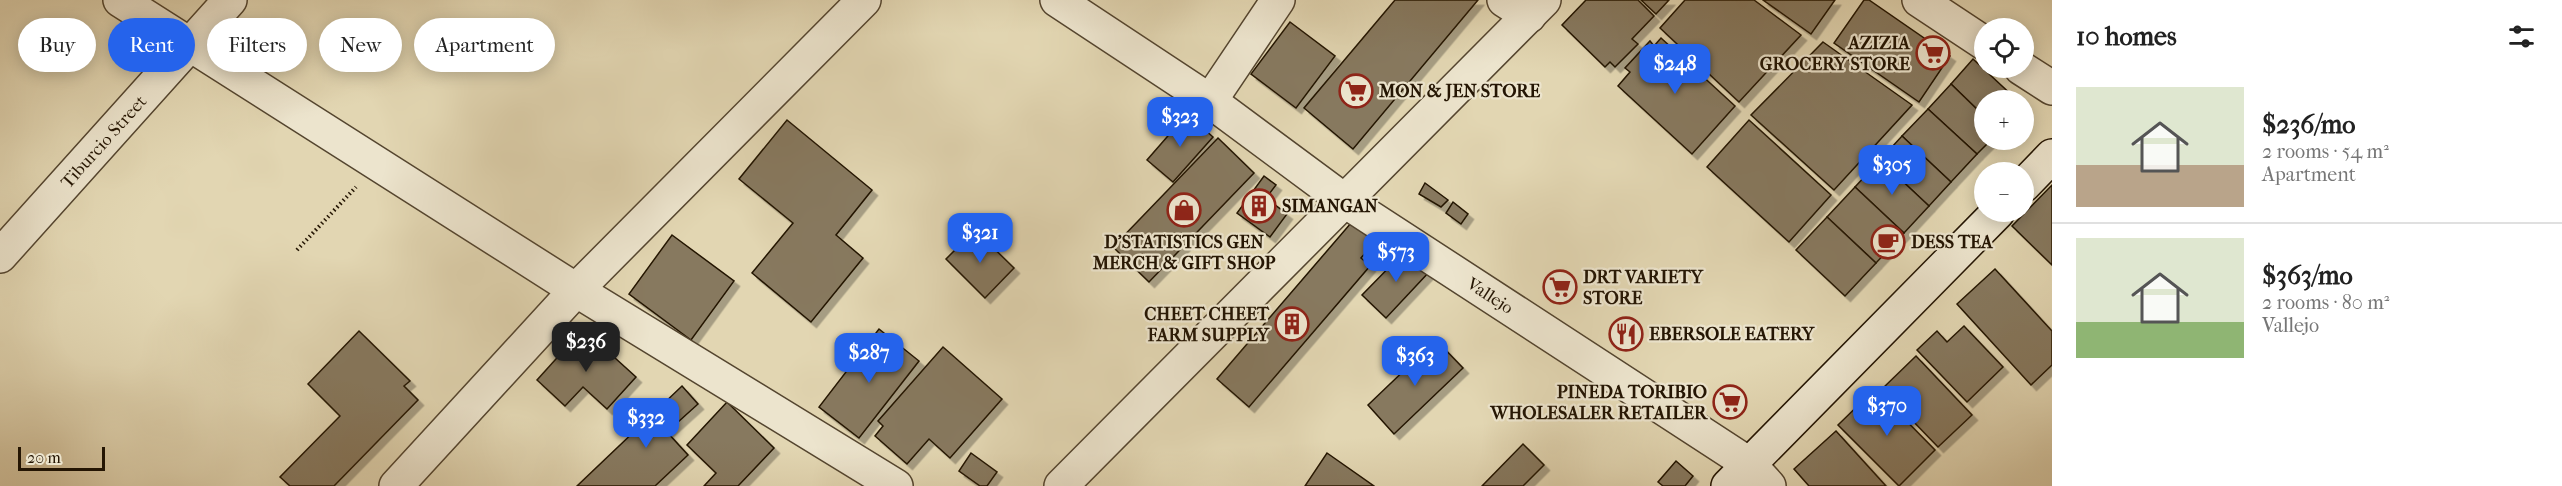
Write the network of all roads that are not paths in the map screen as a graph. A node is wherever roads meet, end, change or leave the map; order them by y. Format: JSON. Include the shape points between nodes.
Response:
{"nodes":[{"id":1,"x":120,"y":0,"type":"edge"},
{"id":2,"x":230,"y":0,"type":"edge"},
{"id":3,"x":864,"y":0,"type":"edge"},
{"id":4,"x":1057,"y":0,"type":"edge"},
{"id":5,"x":1278,"y":0,"type":"edge"},
{"id":6,"x":1920,"y":0,"type":"edge"},
{"id":7,"x":1526,"y":6,"type":"edge"},
{"id":8,"x":148,"y":18,"type":"edge"},
{"id":9,"x":1974,"y":36,"type":"edge"},
{"id":10,"x":195,"y":41,"type":"edge"},
{"id":11,"x":195,"y":49,"type":"edge"},
{"id":12,"x":167,"y":72,"type":"edge"},
{"id":13,"x":2034,"y":76,"type":"edge"},
{"id":14,"x":2052,"y":88,"type":"edge"},
{"id":15,"x":1210,"y":102,"type":"junction"},
{"id":16,"x":2052,"y":156,"type":"edge"},
{"id":17,"x":2034,"y":175,"type":"edge"},
{"id":18,"x":1345,"y":201,"type":"junction"},
{"id":19,"x":1989,"y":222,"type":"edge"},
{"id":20,"x":0,"y":256,"type":"edge"},
{"id":21,"x":576,"y":290,"type":"junction"},
{"id":22,"x":1748,"y":479,"type":"edge"},
{"id":23,"x":396,"y":486,"type":"edge"},
{"id":24,"x":896,"y":486,"type":"edge"},
{"id":25,"x":1060,"y":486,"type":"edge"}],
"edges":[{"from":1,"to":8,"type":"street"},
{"from":2,"to":10,"type":"street","name":"Tiburcio Street"},
{"from":3,"to":21,"type":"street"},
{"from":4,"to":15,"type":"street","name":"Vallejo"},
{"from":5,"to":15,"type":"street"},
{"from":6,"to":9,"type":"street"},
{"from":7,"to":18,"type":"street"},
{"from":11,"to":21,"type":"street"},
{"from":12,"to":20,"type":"street","name":"Tiburcio Street"},
{"from":13,"to":14,"type":"street"},
{"from":15,"to":18,"type":"street","name":"Vallejo"},
{"from":16,"to":17,"type":"street"},
{"from":18,"to":22,"type":"street","name":"Vallejo"},
{"from":18,"to":25,"type":"street"},
{"from":19,"to":22,"type":"street"},
{"from":21,"to":23,"type":"street"},
{"from":21,"to":24,"type":"street"}]}
